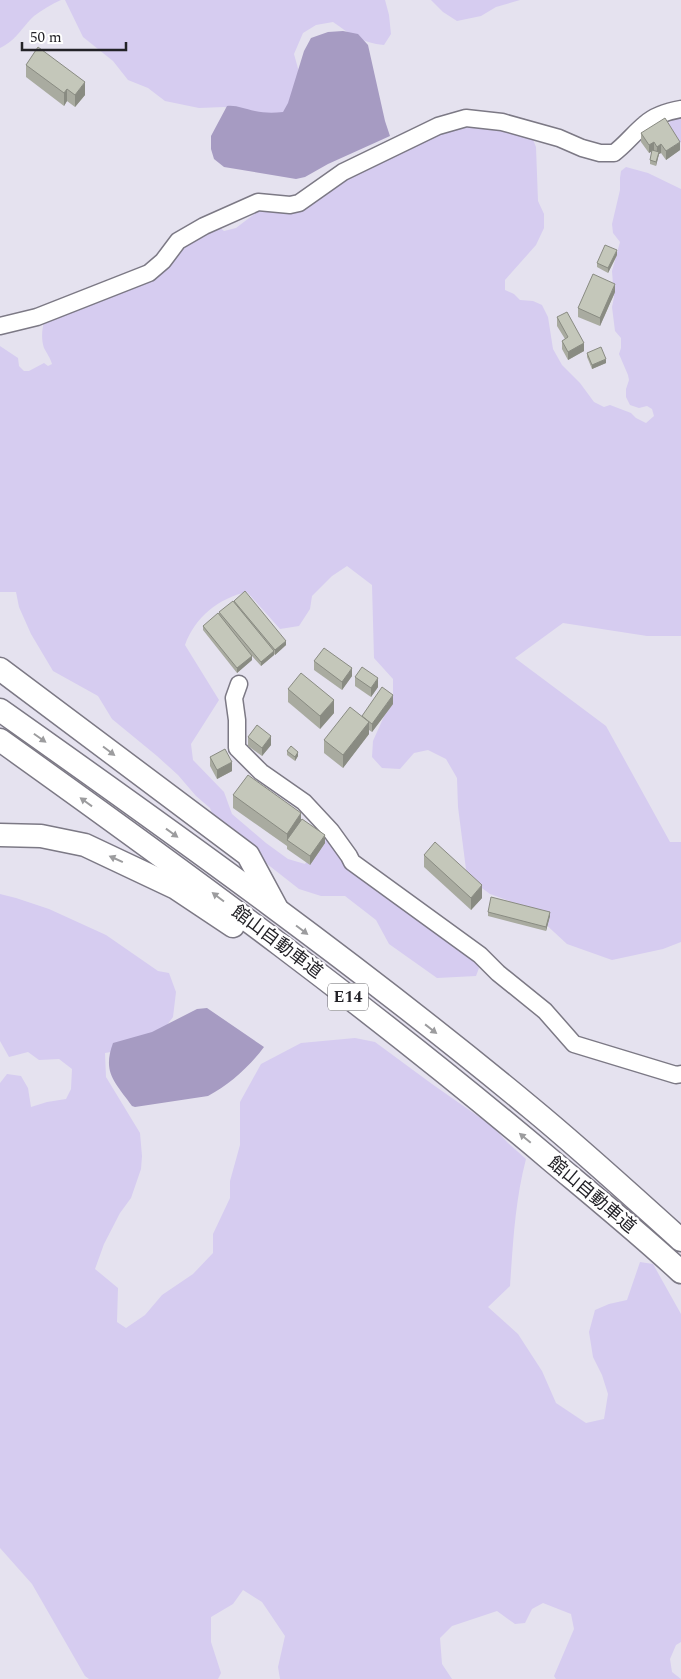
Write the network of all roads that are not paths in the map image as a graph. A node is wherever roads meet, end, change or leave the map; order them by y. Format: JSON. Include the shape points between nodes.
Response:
{"nodes":[{"id":1,"x":681,"y":109,"type":"edge"},
{"id":2,"x":1,"y":324,"type":"edge"},
{"id":3,"x":0,"y":669,"type":"edge"},
{"id":4,"x":238,"y":684,"type":"dead end"},
{"id":5,"x":0,"y":710,"type":"edge"},
{"id":6,"x":0,"y":740,"type":"edge"},
{"id":7,"x":0,"y":835,"type":"edge"},
{"id":8,"x":280,"y":913,"type":"junction"},
{"id":9,"x":395,"y":1032,"type":"junction"},
{"id":10,"x":681,"y":1074,"type":"edge"},
{"id":11,"x":681,"y":1240,"type":"edge"},
{"id":12,"x":681,"y":1272,"type":"edge"}],
"edges":[{"from":1,"to":2,"type":"street","via":[[645,123],[614,153],[582,148],[502,122],[466,118],[438,126],[343,172],[299,203],[258,202],[204,226],[178,241],[149,273],[38,317]]},
{"from":3,"to":8,"type":"highway","one_way":true,"via":[[248,855]]},
{"from":4,"to":10,"type":"street","via":[[234,698],[237,748],[261,772],[304,802],[331,831],[352,862],[480,955],[545,1012],[574,1044]]},
{"from":5,"to":8,"type":"highway","name":"館山自動車道","number":"E14","one_way":true},
{"from":9,"to":6,"type":"highway","name":"館山自動車道","number":"E14","one_way":true,"via":[[183,871]]},
{"from":9,"to":7,"type":"highway","one_way":true,"via":[[167,884],[85,845],[41,836]]},
{"from":8,"to":11,"type":"highway","name":"館山自動車道","number":"E14","one_way":true,"via":[[532,1109]]},
{"from":12,"to":9,"type":"highway","name":"館山自動車道","number":"E14","one_way":true,"via":[[476,1096]]}]}
